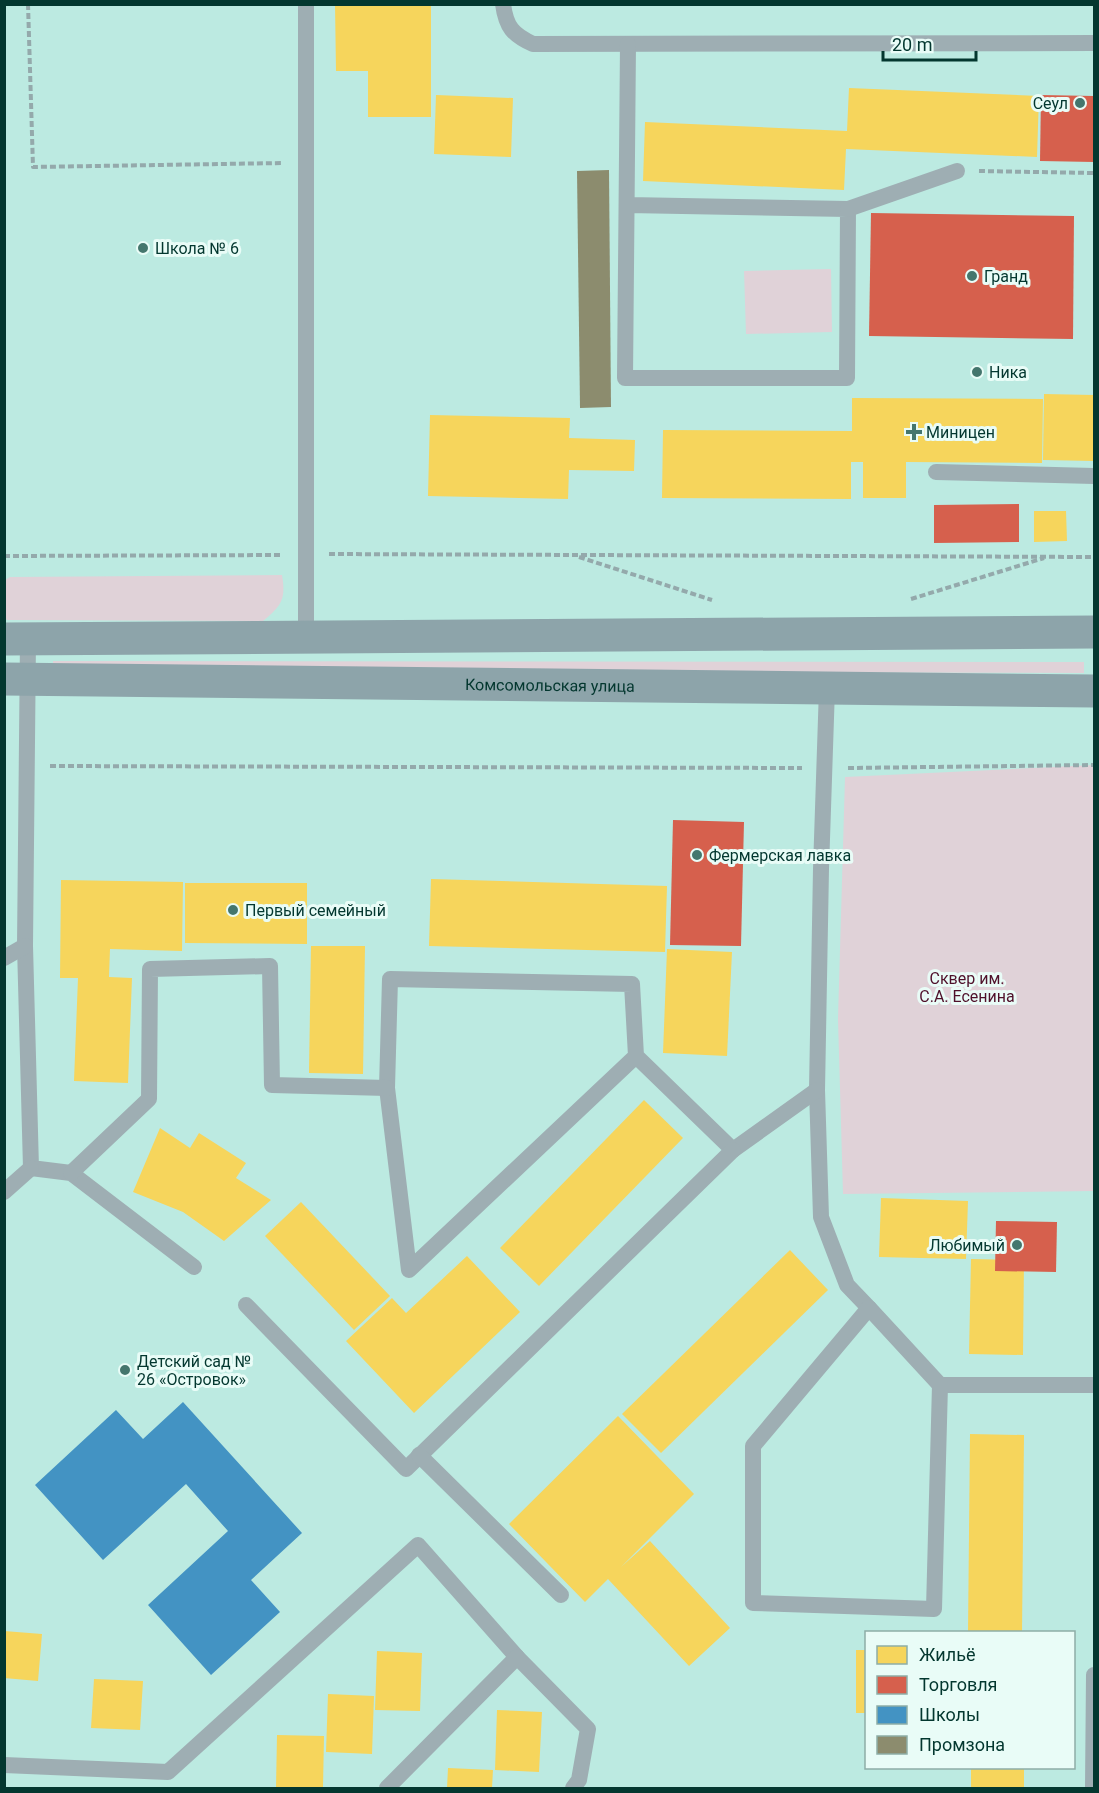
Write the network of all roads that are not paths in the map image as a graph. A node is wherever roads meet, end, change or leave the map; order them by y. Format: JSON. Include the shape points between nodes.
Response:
{"nodes":[{"id":1,"x":306,"y":4,"type":"edge"},
{"id":2,"x":502,"y":4,"type":"edge"},
{"id":3,"x":1095,"y":43,"type":"edge"},
{"id":4,"x":628,"y":44,"type":"junction"},
{"id":5,"x":957,"y":171,"type":"road end"},
{"id":6,"x":628,"y":205,"type":"junction"},
{"id":7,"x":848,"y":208,"type":"junction"},
{"id":8,"x":936,"y":472,"type":"dead end"},
{"id":9,"x":1095,"y":476,"type":"edge"},
{"id":10,"x":1095,"y":632,"type":"edge"},
{"id":11,"x":306,"y":638,"type":"junction"},
{"id":12,"x":16,"y":639,"type":"edge"},
{"id":13,"x":16,"y":679,"type":"edge"},
{"id":14,"x":827,"y":688,"type":"junction"},
{"id":15,"x":1095,"y":691,"type":"edge"},
{"id":16,"x":25,"y":946,"type":"junction"},
{"id":17,"x":4,"y":958,"type":"edge"},
{"id":18,"x":636,"y":1056,"type":"junction"},
{"id":19,"x":387,"y":1088,"type":"junction"},
{"id":20,"x":817,"y":1090,"type":"junction"},
{"id":21,"x":733,"y":1150,"type":"junction"},
{"id":22,"x":31,"y":1168,"type":"junction"},
{"id":23,"x":72,"y":1173,"type":"junction"},
{"id":24,"x":4,"y":1192,"type":"edge"},
{"id":25,"x":194,"y":1267,"type":"dead end"},
{"id":26,"x":246,"y":1305,"type":"dead end"},
{"id":27,"x":869,"y":1308,"type":"junction"},
{"id":28,"x":940,"y":1385,"type":"junction"},
{"id":29,"x":1095,"y":1386,"type":"edge"},
{"id":30,"x":419,"y":1455,"type":"junction"},
{"id":31,"x":561,"y":1594,"type":"dead end"},
{"id":32,"x":518,"y":1657,"type":"junction"},
{"id":33,"x":1095,"y":1675,"type":"edge"},
{"id":34,"x":4,"y":1765,"type":"edge"},
{"id":35,"x":387,"y":1788,"type":"edge"},
{"id":36,"x":573,"y":1788,"type":"edge"},
{"id":37,"x":1093,"y":1788,"type":"edge"}],
"edges":[{"from":1,"to":11,"type":"lane"},
{"from":2,"to":4,"type":"lane","via":[[513,32],[533,44]]},
{"from":3,"to":4,"type":"lane"},
{"from":4,"to":6,"type":"lane"},
{"from":5,"to":7,"type":"lane"},
{"from":6,"to":7,"type":"lane"},
{"from":6,"to":7,"type":"lane","via":[[625,378],[847,378]]},
{"from":8,"to":9,"type":"lane"},
{"from":10,"to":11,"type":"main road"},
{"from":11,"to":12,"type":"main road"},
{"from":12,"to":13,"type":"lane"},
{"from":13,"to":14,"type":"main road","name":"Комсомольская улица"},
{"from":13,"to":16,"type":"lane","via":[[26,766]]},
{"from":14,"to":15,"type":"main road","name":"Комсомольская улица"},
{"from":14,"to":20,"type":"lane"},
{"from":16,"to":17,"type":"lane"},
{"from":16,"to":22,"type":"lane"},
{"from":18,"to":19,"type":"lane","via":[[632,984],[390,979]]},
{"from":18,"to":19,"type":"lane","via":[[409,1270]]},
{"from":18,"to":21,"type":"lane"},
{"from":19,"to":23,"type":"lane","via":[[272,1085],[270,966],[150,969],[149,1099]]},
{"from":20,"to":21,"type":"lane"},
{"from":20,"to":27,"type":"lane","via":[[821,1217],[847,1285]]},
{"from":21,"to":30,"type":"lane"},
{"from":22,"to":23,"type":"lane"},
{"from":22,"to":24,"type":"lane"},
{"from":23,"to":25,"type":"lane"},
{"from":26,"to":30,"type":"lane","via":[[406,1469]]},
{"from":27,"to":28,"type":"lane"},
{"from":27,"to":28,"type":"lane","via":[[753,1446],[753,1603],[934,1609]]},
{"from":28,"to":29,"type":"lane"},
{"from":30,"to":31,"type":"lane"},
{"from":32,"to":34,"type":"lane","via":[[417,1545],[168,1772]]},
{"from":32,"to":35,"type":"lane"},
{"from":32,"to":36,"type":"lane","via":[[588,1729],[579,1780]]},
{"from":33,"to":37,"type":"lane"}]}
